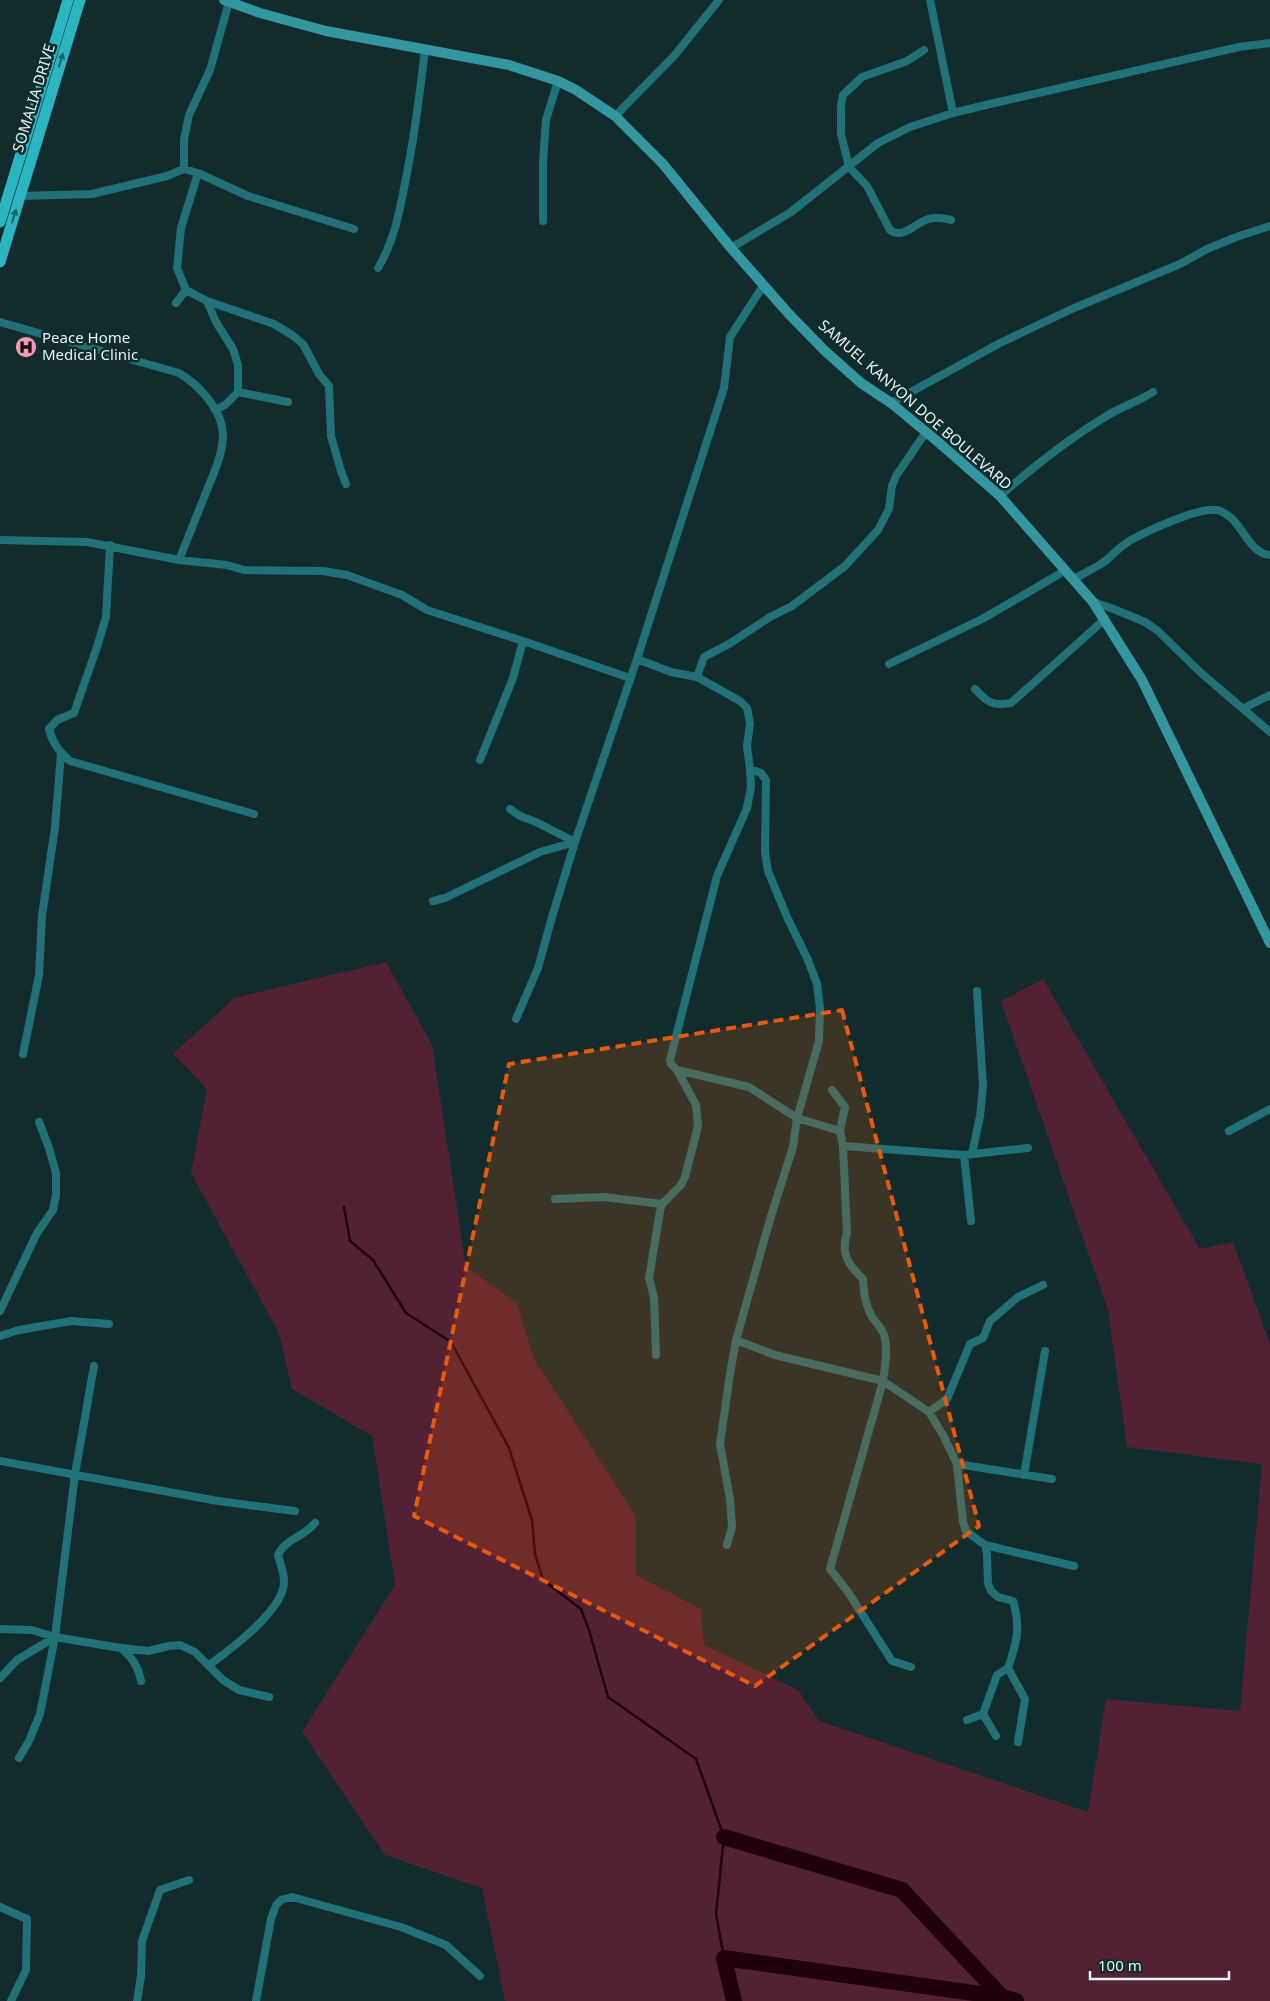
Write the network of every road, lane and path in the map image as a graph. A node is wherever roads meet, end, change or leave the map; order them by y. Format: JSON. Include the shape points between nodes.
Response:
{"nodes":[{"id":1,"x":68,"y":0,"type":"edge"},
{"id":2,"x":80,"y":0,"type":"edge"},
{"id":3,"x":718,"y":0,"type":"edge"},
{"id":4,"x":930,"y":0,"type":"edge"},
{"id":5,"x":226,"y":1,"type":"edge"},
{"id":6,"x":1270,"y":43,"type":"edge"},
{"id":7,"x":425,"y":49,"type":"junction"},
{"id":8,"x":924,"y":50,"type":"dead end"},
{"id":9,"x":558,"y":81,"type":"junction"},
{"id":10,"x":953,"y":113,"type":"junction"},
{"id":11,"x":615,"y":116,"type":"junction"},
{"id":12,"x":849,"y":167,"type":"junction"},
{"id":13,"x":184,"y":169,"type":"junction"},
{"id":14,"x":198,"y":173,"type":"junction"},
{"id":15,"x":20,"y":196,"type":"junction"},
{"id":16,"x":951,"y":220,"type":"dead end"},
{"id":17,"x":543,"y":221,"type":"dead end"},
{"id":18,"x":0,"y":222,"type":"edge"},
{"id":19,"x":1270,"y":226,"type":"edge"},
{"id":20,"x":354,"y":229,"type":"dead end"},
{"id":21,"x":730,"y":248,"type":"junction"},
{"id":22,"x":1,"y":255,"type":"edge"},
{"id":23,"x":378,"y":268,"type":"dead end"},
{"id":24,"x":763,"y":286,"type":"junction"},
{"id":25,"x":186,"y":290,"type":"junction"},
{"id":26,"x":207,"y":301,"type":"junction"},
{"id":27,"x":176,"y":303,"type":"dead end"},
{"id":28,"x":0,"y":322,"type":"edge"},
{"id":29,"x":238,"y":392,"type":"junction"},
{"id":30,"x":1153,"y":392,"type":"dead end"},
{"id":31,"x":288,"y":402,"type":"dead end"},
{"id":32,"x":891,"y":403,"type":"junction"},
{"id":33,"x":215,"y":410,"type":"junction"},
{"id":34,"x":926,"y":432,"type":"junction"},
{"id":35,"x":346,"y":484,"type":"dead end"},
{"id":36,"x":1000,"y":496,"type":"junction"},
{"id":37,"x":0,"y":540,"type":"edge"},
{"id":38,"x":110,"y":545,"type":"junction"},
{"id":39,"x":1270,"y":555,"type":"edge"},
{"id":40,"x":179,"y":560,"type":"junction"},
{"id":41,"x":1066,"y":570,"type":"junction"},
{"id":42,"x":1074,"y":579,"type":"junction"},
{"id":43,"x":1093,"y":602,"type":"junction"},
{"id":44,"x":1105,"y":619,"type":"junction"},
{"id":45,"x":523,"y":641,"type":"junction"},
{"id":46,"x":637,"y":659,"type":"junction"},
{"id":47,"x":889,"y":664,"type":"dead end"},
{"id":48,"x":697,"y":677,"type":"junction"},
{"id":49,"x":630,"y":678,"type":"junction"},
{"id":50,"x":975,"y":689,"type":"dead end"},
{"id":51,"x":1270,"y":695,"type":"edge"},
{"id":52,"x":1244,"y":708,"type":"junction"},
{"id":53,"x":1270,"y":732,"type":"edge"},
{"id":54,"x":61,"y":754,"type":"junction"},
{"id":55,"x":480,"y":760,"type":"dead end"},
{"id":56,"x":750,"y":768,"type":"junction"},
{"id":57,"x":510,"y":809,"type":"dead end"},
{"id":58,"x":254,"y":814,"type":"dead end"},
{"id":59,"x":575,"y":842,"type":"junction"},
{"id":60,"x":433,"y":901,"type":"dead end"},
{"id":61,"x":1270,"y":943,"type":"edge"},
{"id":62,"x":977,"y":991,"type":"dead end"},
{"id":63,"x":516,"y":1019,"type":"dead end"},
{"id":64,"x":23,"y":1054,"type":"dead end"},
{"id":65,"x":677,"y":1070,"type":"junction"},
{"id":66,"x":832,"y":1090,"type":"dead end"},
{"id":67,"x":1270,"y":1109,"type":"edge"},
{"id":68,"x":797,"y":1118,"type":"junction"},
{"id":69,"x":39,"y":1122,"type":"dead end"},
{"id":70,"x":840,"y":1131,"type":"junction"},
{"id":71,"x":1229,"y":1131,"type":"dead end"},
{"id":72,"x":843,"y":1146,"type":"junction"},
{"id":73,"x":1028,"y":1148,"type":"dead end"},
{"id":74,"x":968,"y":1155,"type":"junction"},
{"id":75,"x":555,"y":1199,"type":"dead end"},
{"id":76,"x":662,"y":1204,"type":"junction"},
{"id":77,"x":971,"y":1221,"type":"dead end"},
{"id":78,"x":1043,"y":1285,"type":"dead end"},
{"id":79,"x":0,"y":1311,"type":"edge"},
{"id":80,"x":109,"y":1324,"type":"dead end"},
{"id":81,"x":0,"y":1336,"type":"edge"},
{"id":82,"x":736,"y":1340,"type":"junction"},
{"id":83,"x":1045,"y":1352,"type":"dead end"},
{"id":84,"x":656,"y":1355,"type":"dead end"},
{"id":85,"x":94,"y":1366,"type":"dead end"},
{"id":86,"x":883,"y":1382,"type":"junction"},
{"id":87,"x":929,"y":1412,"type":"junction"},
{"id":88,"x":0,"y":1461,"type":"edge"},
{"id":89,"x":956,"y":1464,"type":"junction"},
{"id":90,"x":75,"y":1474,"type":"junction"},
{"id":91,"x":1024,"y":1476,"type":"junction"},
{"id":92,"x":1052,"y":1479,"type":"dead end"},
{"id":93,"x":295,"y":1512,"type":"dead end"},
{"id":94,"x":315,"y":1523,"type":"dead end"},
{"id":95,"x":727,"y":1545,"type":"dead end"},
{"id":96,"x":985,"y":1545,"type":"junction"},
{"id":97,"x":1074,"y":1566,"type":"dead end"},
{"id":98,"x":0,"y":1629,"type":"edge"},
{"id":99,"x":55,"y":1637,"type":"junction"},
{"id":100,"x":121,"y":1648,"type":"junction"},
{"id":101,"x":209,"y":1665,"type":"junction"},
{"id":102,"x":911,"y":1667,"type":"dead end"},
{"id":103,"x":1008,"y":1668,"type":"junction"},
{"id":104,"x":0,"y":1678,"type":"edge"},
{"id":105,"x":141,"y":1681,"type":"dead end"},
{"id":106,"x":269,"y":1697,"type":"dead end"},
{"id":107,"x":983,"y":1714,"type":"junction"},
{"id":108,"x":967,"y":1720,"type":"dead end"},
{"id":109,"x":996,"y":1736,"type":"dead end"},
{"id":110,"x":1018,"y":1742,"type":"dead end"},
{"id":111,"x":20,"y":1758,"type":"dead end"},
{"id":112,"x":189,"y":1880,"type":"dead end"},
{"id":113,"x":0,"y":1907,"type":"edge"},
{"id":114,"x":480,"y":1976,"type":"dead end"},
{"id":115,"x":12,"y":2001,"type":"edge"},
{"id":116,"x":137,"y":2001,"type":"edge"},
{"id":117,"x":256,"y":2001,"type":"edge"}],
"edges":[{"from":1,"to":18,"type":"main road","name":"SOMALIA DRIVE"},
{"from":15,"to":2,"type":"main road","name":"SOMALIA DRIVE","one_way":true},
{"from":3,"to":11,"type":"street","via":[[674,56]]},
{"from":4,"to":10,"type":"street"},
{"from":5,"to":7,"type":"street","name":"SAMUEL KANYON DOE BOULEVARD","via":[[318,30]]},
{"from":5,"to":13,"type":"street","via":[[210,70],[189,116],[184,140]]},
{"from":6,"to":10,"type":"street","via":[[1230,49]]},
{"from":7,"to":9,"type":"street","name":"SAMUEL KANYON DOE BOULEVARD","via":[[509,65]]},
{"from":7,"to":23,"type":"street","via":[[416,128],[401,205],[393,238]]},
{"from":8,"to":12,"type":"street","via":[[907,61],[862,77],[843,95],[841,134]]},
{"from":9,"to":11,"type":"street","name":"SAMUEL KANYON DOE BOULEVARD"},
{"from":9,"to":17,"type":"street","via":[[546,120]]},
{"from":10,"to":12,"type":"street","via":[[878,143]]},
{"from":11,"to":21,"type":"street","name":"SAMUEL KANYON DOE BOULEVARD","via":[[663,164]]},
{"from":12,"to":16,"type":"street","via":[[867,186],[895,234],[900,235],[922,221],[934,218]]},
{"from":12,"to":21,"type":"street","via":[[790,212]]},
{"from":13,"to":14,"type":"street"},
{"from":13,"to":15,"type":"street","via":[[92,194]]},
{"from":14,"to":20,"type":"street","via":[[248,196]]},
{"from":14,"to":25,"type":"street","via":[[180,236],[177,268]]},
{"from":22,"to":15,"type":"main road","name":"SOMALIA DRIVE","one_way":true},
{"from":19,"to":32,"type":"street","via":[[1207,249],[1180,264],[1074,308],[1000,343]]},
{"from":21,"to":24,"type":"street","name":"SAMUEL KANYON DOE BOULEVARD"},
{"from":24,"to":32,"type":"street","name":"SAMUEL KANYON DOE BOULEVARD","via":[[824,350],[861,383]]},
{"from":24,"to":46,"type":"street","via":[[730,337],[724,388]]},
{"from":25,"to":26,"type":"street"},
{"from":25,"to":27,"type":"street"},
{"from":26,"to":29,"type":"street","via":[[233,349],[238,365]]},
{"from":26,"to":35,"type":"street","via":[[274,324],[302,344],[329,386],[332,436]]},
{"from":28,"to":33,"type":"street","via":[[179,373],[190,380]]},
{"from":29,"to":31,"type":"street"},
{"from":29,"to":33,"type":"street"},
{"from":30,"to":36,"type":"street","via":[[1106,416],[1072,439],[1040,461]]},
{"from":32,"to":34,"type":"street","name":"SAMUEL KANYON DOE BOULEVARD"},
{"from":33,"to":40,"type":"street","via":[[223,436],[216,467]]},
{"from":34,"to":36,"type":"street","name":"SAMUEL KANYON DOE BOULEVARD"},
{"from":34,"to":48,"type":"street","via":[[896,476],[890,509],[878,530],[845,566],[792,606],[704,657]]},
{"from":36,"to":41,"type":"street","name":"SAMUEL KANYON DOE BOULEVARD"},
{"from":37,"to":38,"type":"street"},
{"from":38,"to":40,"type":"street"},
{"from":38,"to":54,"type":"street","via":[[107,606],[97,647],[74,713],[57,720],[49,729]]},
{"from":39,"to":42,"type":"street","via":[[1265,555],[1251,543],[1231,518],[1218,510],[1206,509],[1132,540],[1104,562]]},
{"from":40,"to":45,"type":"street","via":[[244,570],[346,575],[402,594],[427,610]]},
{"from":41,"to":42,"type":"street","name":"SAMUEL KANYON DOE BOULEVARD"},
{"from":41,"to":47,"type":"street","via":[[984,618]]},
{"from":42,"to":43,"type":"street","name":"SAMUEL KANYON DOE BOULEVARD"},
{"from":43,"to":44,"type":"street","name":"SAMUEL KANYON DOE BOULEVARD"},
{"from":43,"to":52,"type":"street","via":[[1145,622],[1158,631],[1200,672]]},
{"from":44,"to":50,"type":"street","via":[[1011,703],[998,705],[986,701]]},
{"from":44,"to":61,"type":"street","name":"SAMUEL KANYON DOE BOULEVARD","via":[[1142,680]]},
{"from":45,"to":49,"type":"street"},
{"from":45,"to":55,"type":"street","via":[[513,678]]},
{"from":46,"to":48,"type":"street","via":[[671,672]]},
{"from":46,"to":49,"type":"street"},
{"from":48,"to":56,"type":"street","via":[[747,708]]},
{"from":49,"to":59,"type":"street"},
{"from":51,"to":52,"type":"street"},
{"from":52,"to":53,"type":"street"},
{"from":54,"to":58,"type":"street","via":[[70,761]]},
{"from":54,"to":64,"type":"street","via":[[55,827],[42,916],[39,975]]},
{"from":56,"to":65,"type":"street","via":[[747,808],[717,876],[672,1048],[671,1064]]},
{"from":56,"to":68,"type":"street","via":[[761,773],[766,780],[765,852],[768,871],[817,984],[819,1040]]},
{"from":57,"to":59,"type":"street"},
{"from":59,"to":60,"type":"street","via":[[540,852]]},
{"from":59,"to":63,"type":"street","via":[[538,968]]},
{"from":62,"to":74,"type":"street","via":[[983,1086],[980,1116]]},
{"from":65,"to":68,"type":"street","via":[[749,1087]]},
{"from":65,"to":76,"type":"street","via":[[696,1105],[698,1126],[685,1177]]},
{"from":66,"to":70,"type":"street","via":[[845,1107]]},
{"from":67,"to":71,"type":"street"},
{"from":68,"to":70,"type":"street"},
{"from":68,"to":82,"type":"street","via":[[793,1147]]},
{"from":69,"to":79,"type":"street","via":[[56,1173],[53,1210],[36,1233]]},
{"from":70,"to":72,"type":"street"},
{"from":72,"to":74,"type":"street"},
{"from":72,"to":86,"type":"street","via":[[845,1252],[850,1267],[863,1279],[863,1298],[885,1337]]},
{"from":73,"to":74,"type":"street"},
{"from":74,"to":77,"type":"street"},
{"from":75,"to":76,"type":"street","via":[[604,1197]]},
{"from":76,"to":84,"type":"street","via":[[649,1278],[654,1298]]},
{"from":78,"to":87,"type":"street","via":[[1018,1297],[990,1321],[983,1338],[970,1344],[947,1399]]},
{"from":80,"to":81,"type":"street","via":[[71,1321]]},
{"from":82,"to":86,"type":"street","via":[[775,1355]]},
{"from":82,"to":95,"type":"street","via":[[720,1444],[732,1527]]},
{"from":83,"to":91,"type":"street"},
{"from":85,"to":90,"type":"street"},
{"from":86,"to":87,"type":"street"},
{"from":86,"to":102,"type":"street","via":[[830,1569],[892,1661]]},
{"from":87,"to":89,"type":"street"},
{"from":88,"to":90,"type":"street"},
{"from":89,"to":91,"type":"street"},
{"from":89,"to":96,"type":"street","via":[[966,1531]]},
{"from":90,"to":93,"type":"street"},
{"from":90,"to":99,"type":"street"},
{"from":91,"to":92,"type":"street"},
{"from":94,"to":101,"type":"street","via":[[310,1530],[282,1546],[278,1555],[283,1591],[276,1604],[228,1652]]},
{"from":96,"to":97,"type":"street"},
{"from":96,"to":103,"type":"street","via":[[988,1583],[998,1597],[1013,1600],[1015,1607],[1019,1631]]},
{"from":98,"to":99,"type":"street","via":[[32,1630]]},
{"from":99,"to":100,"type":"street"},
{"from":99,"to":104,"type":"street","via":[[17,1660]]},
{"from":99,"to":111,"type":"street","via":[[40,1714]]},
{"from":100,"to":101,"type":"street","via":[[148,1651],[180,1645],[195,1652]]},
{"from":100,"to":105,"type":"street","via":[[139,1669]]},
{"from":101,"to":106,"type":"street","via":[[223,1680],[239,1690]]},
{"from":103,"to":107,"type":"street","via":[[997,1675]]},
{"from":103,"to":110,"type":"street","via":[[1025,1699]]},
{"from":107,"to":108,"type":"street"},
{"from":107,"to":109,"type":"street"},
{"from":112,"to":116,"type":"street","via":[[160,1890],[142,1941]]},
{"from":113,"to":115,"type":"street","via":[[27,1919],[26,1970]]},
{"from":114,"to":117,"type":"street","via":[[446,1945],[401,1927],[292,1897],[276,1905],[271,1919]]}]}
